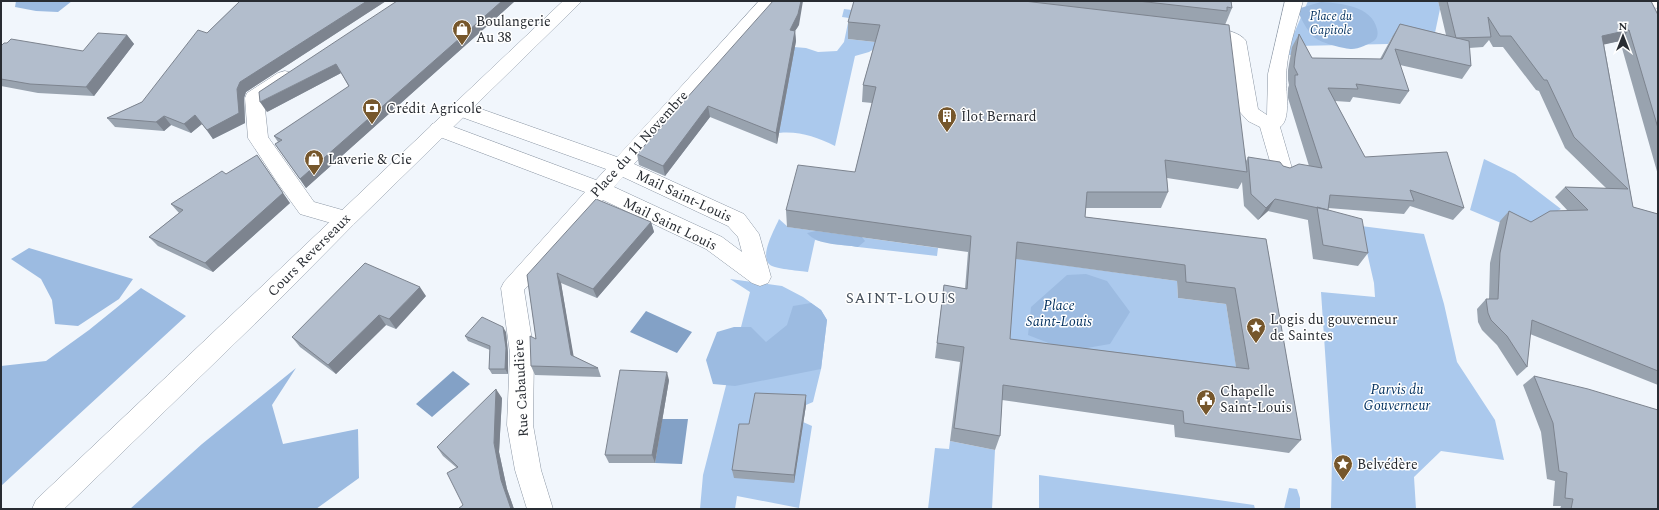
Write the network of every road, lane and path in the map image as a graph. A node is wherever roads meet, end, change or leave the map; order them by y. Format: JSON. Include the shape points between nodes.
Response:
{"nodes":[{"id":1,"x":573,"y":1,"type":"edge"},
{"id":2,"x":768,"y":1,"type":"edge"},
{"id":3,"x":1294,"y":1,"type":"edge"},
{"id":4,"x":1629,"y":1,"type":"edge"},
{"id":5,"x":1654,"y":8,"type":"edge"},
{"id":6,"x":1184,"y":31,"type":"edge"},
{"id":7,"x":300,"y":68,"type":"edge"},
{"id":8,"x":460,"y":108,"type":"junction"},
{"id":9,"x":1269,"y":123,"type":"junction"},
{"id":10,"x":439,"y":129,"type":"junction"},
{"id":11,"x":620,"y":166,"type":"junction"},
{"id":12,"x":1283,"y":172,"type":"edge"},
{"id":13,"x":599,"y":190,"type":"junction"},
{"id":14,"x":345,"y":219,"type":"junction"},
{"id":15,"x":760,"y":277,"type":"joint"},
{"id":16,"x":512,"y":288,"type":"joint"},
{"id":17,"x":45,"y":509,"type":"edge"},
{"id":18,"x":540,"y":509,"type":"edge"}],
"edges":[{"from":1,"to":8,"type":"street","name":"Cours Reverseaux"},
{"from":2,"to":11,"type":"street","name":"Place du 11 Novembre"},
{"from":3,"to":9,"type":"street","via":[[1278,68],[1278,113],[1275,122]]},
{"from":4,"to":5,"type":"street"},
{"from":6,"to":9,"type":"street","via":[[1223,35],[1238,41],[1249,112],[1257,119]]},
{"from":7,"to":14,"type":"street","via":[[254,98],[258,138],[307,208]]},
{"from":8,"to":10,"type":"street","name":"Cours Reverseaux"},
{"from":8,"to":11,"type":"street","name":"Mail Saint-Louis"},
{"from":9,"to":12,"type":"street"},
{"from":10,"to":13,"type":"street","name":"Mail Saint Louis"},
{"from":10,"to":14,"type":"street","name":"Cours Reverseaux"},
{"from":11,"to":13,"type":"street","name":"Place du 11 Novembre"},
{"from":11,"to":15,"type":"street","name":"Mail Saint-Louis","via":[[736,220],[748,234]]},
{"from":13,"to":15,"type":"street","name":"Mail Saint Louis","via":[[714,243]]},
{"from":13,"to":16,"type":"street","name":"Place du 11 Novembre"},
{"from":14,"to":17,"type":"street","name":"Cours Reverseaux","via":[[260,304]]},
{"from":16,"to":18,"type":"street","name":"Rue Cabaudière","via":[[522,353],[520,426],[528,470]]}]}
